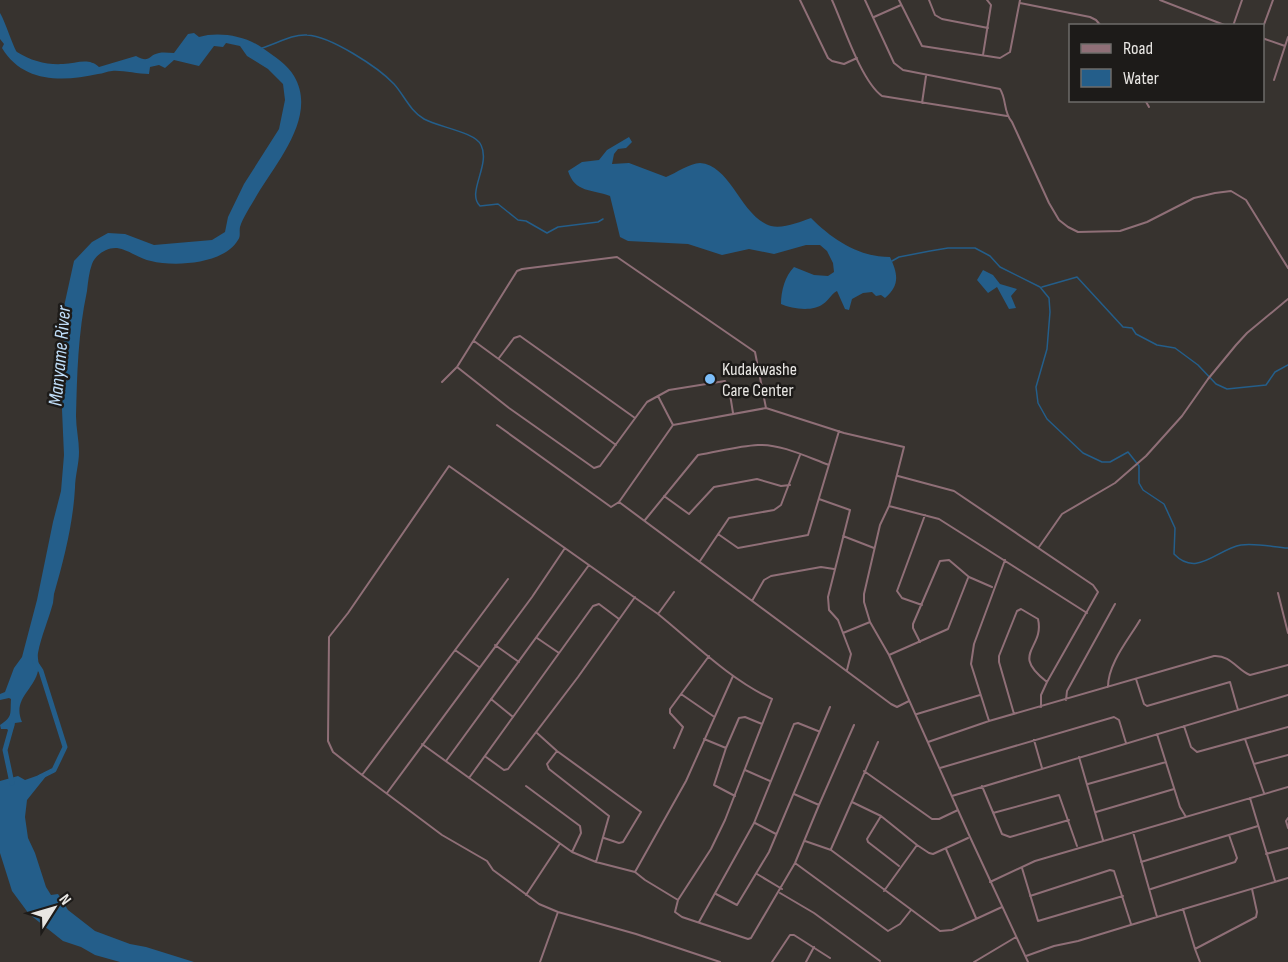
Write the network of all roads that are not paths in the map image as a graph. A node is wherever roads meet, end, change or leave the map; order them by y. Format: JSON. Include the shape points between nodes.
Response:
{"nodes":[{"id":1,"x":800,"y":0,"type":"edge"},
{"id":2,"x":832,"y":0,"type":"edge"},
{"id":3,"x":866,"y":0,"type":"edge"},
{"id":4,"x":899,"y":0,"type":"edge"},
{"id":5,"x":929,"y":0,"type":"edge"},
{"id":6,"x":987,"y":0,"type":"edge"},
{"id":7,"x":1160,"y":0,"type":"edge"},
{"id":8,"x":1242,"y":0,"type":"edge"},
{"id":9,"x":1273,"y":0,"type":"edge"},
{"id":10,"x":1020,"y":2,"type":"edge"},
{"id":11,"x":901,"y":5,"type":"junction"},
{"id":12,"x":874,"y":17,"type":"junction"},
{"id":13,"x":1099,"y":24,"type":"edge"},
{"id":14,"x":1222,"y":24,"type":"edge"},
{"id":15,"x":1234,"y":24,"type":"edge"},
{"id":16,"x":1264,"y":27,"type":"edge"},
{"id":17,"x":988,"y":28,"type":"junction"},
{"id":18,"x":1288,"y":37,"type":"edge"},
{"id":19,"x":1264,"y":38,"type":"edge"},
{"id":20,"x":1285,"y":46,"type":"junction"},
{"id":21,"x":983,"y":56,"type":"junction"},
{"id":22,"x":857,"y":58,"type":"junction"},
{"id":23,"x":927,"y":76,"type":"junction"},
{"id":24,"x":1274,"y":80,"type":"dead end"},
{"id":25,"x":1146,"y":102,"type":"edge"},
{"id":26,"x":922,"y":103,"type":"junction"},
{"id":27,"x":1149,"y":107,"type":"dead end"},
{"id":28,"x":1006,"y":116,"type":"junction"},
{"id":29,"x":1288,"y":268,"type":"edge"},
{"id":30,"x":1288,"y":299,"type":"edge"},
{"id":31,"x":474,"y":341,"type":"junction"},
{"id":32,"x":499,"y":358,"type":"junction"},
{"id":33,"x":457,"y":367,"type":"junction"},
{"id":34,"x":442,"y":382,"type":"dead end"},
{"id":35,"x":658,"y":396,"type":"junction"},
{"id":36,"x":766,"y":408,"type":"junction"},
{"id":37,"x":733,"y":412,"type":"junction"},
{"id":38,"x":635,"y":418,"type":"junction"},
{"id":39,"x":497,"y":425,"type":"dead end"},
{"id":40,"x":673,"y":425,"type":"junction"},
{"id":41,"x":839,"y":431,"type":"junction"},
{"id":42,"x":616,"y":445,"type":"junction"},
{"id":43,"x":800,"y":455,"type":"junction"},
{"id":44,"x":829,"y":465,"type":"junction"},
{"id":45,"x":898,"y":476,"type":"junction"},
{"id":46,"x":790,"y":484,"type":"junction"},
{"id":47,"x":664,"y":496,"type":"junction"},
{"id":48,"x":819,"y":499,"type":"junction"},
{"id":49,"x":619,"y":502,"type":"junction"},
{"id":50,"x":889,"y":506,"type":"junction"},
{"id":51,"x":925,"y":515,"type":"junction"},
{"id":52,"x":645,"y":520,"type":"junction"},
{"id":53,"x":718,"y":534,"type":"junction"},
{"id":54,"x":843,"y":536,"type":"junction"},
{"id":55,"x":565,"y":548,"type":"junction"},
{"id":56,"x":874,"y":548,"type":"junction"},
{"id":57,"x":1039,"y":548,"type":"junction"},
{"id":58,"x":1005,"y":560,"type":"junction"},
{"id":59,"x":700,"y":562,"type":"junction"},
{"id":60,"x":590,"y":565,"type":"junction"},
{"id":61,"x":834,"y":569,"type":"junction"},
{"id":62,"x":969,"y":577,"type":"junction"},
{"id":63,"x":508,"y":579,"type":"dead end"},
{"id":64,"x":994,"y":587,"type":"junction"},
{"id":65,"x":674,"y":592,"type":"dead end"},
{"id":66,"x":1278,"y":593,"type":"dead end"},
{"id":67,"x":635,"y":597,"type":"junction"},
{"id":68,"x":752,"y":601,"type":"junction"},
{"id":69,"x":1115,"y":604,"type":"dead end"},
{"id":70,"x":922,"y":605,"type":"junction"},
{"id":71,"x":1087,"y":613,"type":"junction"},
{"id":72,"x":658,"y":614,"type":"junction"},
{"id":73,"x":619,"y":619,"type":"junction"},
{"id":74,"x":1140,"y":620,"type":"dead end"},
{"id":75,"x":870,"y":622,"type":"junction"},
{"id":76,"x":843,"y":633,"type":"junction"},
{"id":77,"x":1288,"y":633,"type":"edge"},
{"id":78,"x":537,"y":638,"type":"junction"},
{"id":79,"x":920,"y":642,"type":"junction"},
{"id":80,"x":495,"y":645,"type":"junction"},
{"id":81,"x":455,"y":650,"type":"junction"},
{"id":82,"x":559,"y":653,"type":"junction"},
{"id":83,"x":709,"y":656,"type":"junction"},
{"id":84,"x":889,"y":656,"type":"junction"},
{"id":85,"x":519,"y":662,"type":"junction"},
{"id":86,"x":1288,"y":665,"type":"edge"},
{"id":87,"x":479,"y":667,"type":"junction"},
{"id":88,"x":847,"y":670,"type":"junction"},
{"id":89,"x":733,"y":675,"type":"junction"},
{"id":90,"x":1136,"y":679,"type":"junction"},
{"id":91,"x":1047,"y":682,"type":"junction"},
{"id":92,"x":1108,"y":687,"type":"junction"},
{"id":93,"x":681,"y":694,"type":"junction"},
{"id":94,"x":980,"y":695,"type":"junction"},
{"id":95,"x":1288,"y":695,"type":"edge"},
{"id":96,"x":491,"y":699,"type":"junction"},
{"id":97,"x":1066,"y":700,"type":"junction"},
{"id":98,"x":909,"y":701,"type":"junction"},
{"id":99,"x":830,"y":707,"type":"dead end"},
{"id":100,"x":1041,"y":707,"type":"junction"},
{"id":101,"x":1238,"y":710,"type":"junction"},
{"id":102,"x":1014,"y":714,"type":"junction"},
{"id":103,"x":916,"y":715,"type":"junction"},
{"id":104,"x":513,"y":717,"type":"junction"},
{"id":105,"x":714,"y":717,"type":"junction"},
{"id":106,"x":988,"y":721,"type":"junction"},
{"id":107,"x":762,"y":725,"type":"junction"},
{"id":108,"x":854,"y":725,"type":"dead end"},
{"id":109,"x":1184,"y":726,"type":"junction"},
{"id":110,"x":1288,"y":727,"type":"edge"},
{"id":111,"x":818,"y":731,"type":"junction"},
{"id":112,"x":537,"y":733,"type":"junction"},
{"id":113,"x":1157,"y":734,"type":"junction"},
{"id":114,"x":1245,"y":739,"type":"junction"},
{"id":115,"x":704,"y":740,"type":"junction"},
{"id":116,"x":1034,"y":740,"type":"junction"},
{"id":117,"x":878,"y":742,"type":"dead end"},
{"id":118,"x":928,"y":742,"type":"junction"},
{"id":119,"x":1126,"y":743,"type":"junction"},
{"id":120,"x":422,"y":744,"type":"junction"},
{"id":121,"x":674,"y":748,"type":"dead end"},
{"id":122,"x":726,"y":748,"type":"junction"},
{"id":123,"x":557,"y":751,"type":"junction"},
{"id":124,"x":1288,"y":754,"type":"edge"},
{"id":125,"x":485,"y":756,"type":"junction"},
{"id":126,"x":1079,"y":757,"type":"junction"},
{"id":127,"x":446,"y":761,"type":"junction"},
{"id":128,"x":1166,"y":762,"type":"junction"},
{"id":129,"x":1254,"y":764,"type":"junction"},
{"id":130,"x":940,"y":768,"type":"junction"},
{"id":131,"x":1042,"y":768,"type":"junction"},
{"id":132,"x":744,"y":770,"type":"junction"},
{"id":133,"x":864,"y":771,"type":"junction"},
{"id":134,"x":362,"y":776,"type":"junction"},
{"id":135,"x":469,"y":778,"type":"junction"},
{"id":136,"x":770,"y":781,"type":"junction"},
{"id":137,"x":1087,"y":785,"type":"junction"},
{"id":138,"x":526,"y":786,"type":"dead end"},
{"id":139,"x":982,"y":786,"type":"junction"},
{"id":140,"x":1288,"y":787,"type":"edge"},
{"id":141,"x":1174,"y":789,"type":"junction"},
{"id":142,"x":387,"y":794,"type":"junction"},
{"id":143,"x":794,"y":794,"type":"junction"},
{"id":144,"x":1264,"y":794,"type":"junction"},
{"id":145,"x":735,"y":796,"type":"junction"},
{"id":146,"x":952,"y":796,"type":"junction"},
{"id":147,"x":1250,"y":798,"type":"junction"},
{"id":148,"x":852,"y":802,"type":"junction"},
{"id":149,"x":819,"y":805,"type":"junction"},
{"id":150,"x":958,"y":810,"type":"junction"},
{"id":151,"x":993,"y":813,"type":"junction"},
{"id":152,"x":1095,"y":813,"type":"junction"},
{"id":153,"x":881,"y":816,"type":"junction"},
{"id":154,"x":1186,"y":817,"type":"junction"},
{"id":155,"x":1288,"y":818,"type":"edge"},
{"id":156,"x":1069,"y":820,"type":"junction"},
{"id":157,"x":754,"y":823,"type":"junction"},
{"id":158,"x":1258,"y":826,"type":"junction"},
{"id":159,"x":1288,"y":828,"type":"edge"},
{"id":160,"x":1133,"y":832,"type":"junction"},
{"id":161,"x":776,"y":834,"type":"junction"},
{"id":162,"x":1230,"y":835,"type":"junction"},
{"id":163,"x":970,"y":837,"type":"junction"},
{"id":164,"x":603,"y":838,"type":"junction"},
{"id":165,"x":1103,"y":840,"type":"junction"},
{"id":166,"x":805,"y":841,"type":"junction"},
{"id":167,"x":560,"y":845,"type":"junction"},
{"id":168,"x":917,"y":845,"type":"junction"},
{"id":169,"x":1078,"y":847,"type":"junction"},
{"id":170,"x":1288,"y":848,"type":"edge"},
{"id":171,"x":831,"y":849,"type":"junction"},
{"id":172,"x":946,"y":849,"type":"junction"},
{"id":173,"x":572,"y":852,"type":"junction"},
{"id":174,"x":1266,"y":854,"type":"junction"},
{"id":175,"x":596,"y":862,"type":"junction"},
{"id":176,"x":1141,"y":862,"type":"junction"},
{"id":177,"x":795,"y":863,"type":"junction"},
{"id":178,"x":900,"y":867,"type":"junction"},
{"id":179,"x":1022,"y":868,"type":"junction"},
{"id":180,"x":635,"y":872,"type":"junction"},
{"id":181,"x":757,"y":874,"type":"junction"},
{"id":182,"x":1288,"y":878,"type":"edge"},
{"id":183,"x":990,"y":882,"type":"junction"},
{"id":184,"x":1275,"y":882,"type":"junction"},
{"id":185,"x":1252,"y":888,"type":"junction"},
{"id":186,"x":1149,"y":889,"type":"junction"},
{"id":187,"x":781,"y":891,"type":"junction"},
{"id":188,"x":884,"y":891,"type":"junction"},
{"id":189,"x":716,"y":894,"type":"junction"},
{"id":190,"x":525,"y":895,"type":"junction"},
{"id":191,"x":1030,"y":896,"type":"junction"},
{"id":192,"x":1123,"y":896,"type":"junction"},
{"id":193,"x":678,"y":900,"type":"junction"},
{"id":194,"x":1002,"y":907,"type":"junction"},
{"id":195,"x":1183,"y":909,"type":"junction"},
{"id":196,"x":911,"y":910,"type":"junction"},
{"id":197,"x":558,"y":912,"type":"junction"},
{"id":198,"x":1157,"y":917,"type":"junction"},
{"id":199,"x":976,"y":918,"type":"junction"},
{"id":200,"x":699,"y":922,"type":"junction"},
{"id":201,"x":1132,"y":925,"type":"junction"},
{"id":202,"x":1016,"y":937,"type":"junction"},
{"id":203,"x":814,"y":947,"type":"junction"},
{"id":204,"x":1195,"y":949,"type":"junction"},
{"id":205,"x":1025,"y":957,"type":"junction"},
{"id":206,"x":830,"y":958,"type":"dead end"},
{"id":207,"x":880,"y":961,"type":"edge"},
{"id":208,"x":540,"y":962,"type":"edge"},
{"id":209,"x":720,"y":962,"type":"edge"},
{"id":210,"x":772,"y":962,"type":"edge"},
{"id":211,"x":806,"y":962,"type":"edge"},
{"id":212,"x":974,"y":962,"type":"edge"},
{"id":213,"x":1028,"y":962,"type":"edge"},
{"id":214,"x":1200,"y":962,"type":"edge"}],
"edges":[{"from":1,"to":22,"type":"street","via":[[828,58],[844,64]]},
{"from":2,"to":22,"type":"street"},
{"from":3,"to":12,"type":"street"},
{"from":4,"to":11,"type":"street"},
{"from":5,"to":17,"type":"street","via":[[935,15],[942,19]]},
{"from":6,"to":17,"type":"street","via":[[991,5]]},
{"from":7,"to":14,"type":"street"},
{"from":8,"to":15,"type":"street"},
{"from":9,"to":16,"type":"street"},
{"from":10,"to":13,"type":"street","via":[[1090,17]]},
{"from":10,"to":21,"type":"street","via":[[1010,52],[1000,58]]},
{"from":11,"to":12,"type":"street"},
{"from":11,"to":21,"type":"street","via":[[922,46]]},
{"from":12,"to":23,"type":"street","via":[[897,66]]},
{"from":17,"to":21,"type":"street"},
{"from":18,"to":20,"type":"street"},
{"from":19,"to":20,"type":"street"},
{"from":20,"to":24,"type":"street"},
{"from":22,"to":26,"type":"street","via":[[882,96]]},
{"from":23,"to":26,"type":"street"},
{"from":23,"to":28,"type":"street","via":[[1000,89]]},
{"from":25,"to":27,"type":"street"},
{"from":26,"to":28,"type":"street"},
{"from":28,"to":29,"type":"street","via":[[1049,203],[1068,227],[1078,232],[1120,231],[1194,198],[1231,191],[1246,200]]},
{"from":30,"to":57,"type":"street","via":[[1246,333],[1146,456],[1128,474],[1062,514]]},
{"from":31,"to":32,"type":"street"},
{"from":31,"to":33,"type":"street"},
{"from":31,"to":36,"type":"street","via":[[519,270],[617,257],[755,352]]},
{"from":32,"to":38,"type":"street","via":[[520,336]]},
{"from":32,"to":42,"type":"street"},
{"from":33,"to":34,"type":"street"},
{"from":33,"to":42,"type":"street","via":[[594,468]]},
{"from":35,"to":37,"type":"street","via":[[675,389],[725,381]]},
{"from":35,"to":38,"type":"street","via":[[647,402]]},
{"from":35,"to":40,"type":"street"},
{"from":36,"to":37,"type":"street"},
{"from":36,"to":41,"type":"street"},
{"from":37,"to":40,"type":"street"},
{"from":38,"to":42,"type":"street"},
{"from":39,"to":49,"type":"street","via":[[611,507]]},
{"from":40,"to":49,"type":"street"},
{"from":41,"to":44,"type":"street"},
{"from":41,"to":45,"type":"street","via":[[904,447]]},
{"from":43,"to":44,"type":"street"},
{"from":43,"to":46,"type":"street"},
{"from":43,"to":47,"type":"street","via":[[758,445],[698,455]]},
{"from":44,"to":48,"type":"street"},
{"from":45,"to":50,"type":"street"},
{"from":45,"to":57,"type":"street","via":[[954,491]]},
{"from":46,"to":47,"type":"street","via":[[781,486],[757,479],[714,487],[689,513]]},
{"from":46,"to":53,"type":"street","via":[[778,508],[729,519]]},
{"from":47,"to":52,"type":"street"},
{"from":48,"to":53,"type":"street","via":[[808,535],[738,548]]},
{"from":48,"to":54,"type":"street","via":[[850,510]]},
{"from":49,"to":52,"type":"street"},
{"from":50,"to":51,"type":"street"},
{"from":50,"to":56,"type":"street","via":[[880,522]]},
{"from":51,"to":58,"type":"street","via":[[939,519]]},
{"from":51,"to":70,"type":"street","via":[[897,591],[902,598]]},
{"from":52,"to":59,"type":"street"},
{"from":53,"to":59,"type":"street"},
{"from":54,"to":56,"type":"street"},
{"from":54,"to":61,"type":"street"},
{"from":55,"to":60,"type":"street"},
{"from":55,"to":80,"type":"street"},
{"from":55,"to":134,"type":"street","via":[[448,466],[328,640],[328,741],[333,752]]},
{"from":56,"to":75,"type":"street","via":[[864,597]]},
{"from":57,"to":71,"type":"street","via":[[1093,585],[1098,592]]},
{"from":58,"to":64,"type":"street"},
{"from":58,"to":71,"type":"street"},
{"from":59,"to":68,"type":"street"},
{"from":60,"to":67,"type":"street"},
{"from":60,"to":78,"type":"street"},
{"from":61,"to":68,"type":"street","via":[[823,566],[771,576],[764,580]]},
{"from":61,"to":76,"type":"street","via":[[828,608]]},
{"from":62,"to":64,"type":"street"},
{"from":62,"to":70,"type":"street","via":[[949,560],[940,561]]},
{"from":62,"to":79,"type":"street","via":[[950,627]]},
{"from":63,"to":81,"type":"street"},
{"from":64,"to":94,"type":"street","via":[[973,648],[971,667]]},
{"from":65,"to":72,"type":"street"},
{"from":66,"to":77,"type":"street"},
{"from":67,"to":72,"type":"street"},
{"from":67,"to":73,"type":"street"},
{"from":68,"to":88,"type":"street"},
{"from":69,"to":97,"type":"street","via":[[1066,691]]},
{"from":70,"to":79,"type":"street","via":[[913,626]]},
{"from":71,"to":91,"type":"street"},
{"from":72,"to":83,"type":"street"},
{"from":73,"to":82,"type":"street","via":[[599,604],[593,606]]},
{"from":73,"to":112,"type":"street"},
{"from":74,"to":92,"type":"street","via":[[1113,665]]},
{"from":75,"to":76,"type":"street"},
{"from":75,"to":84,"type":"street"},
{"from":76,"to":88,"type":"street","via":[[851,654]]},
{"from":78,"to":82,"type":"street"},
{"from":78,"to":85,"type":"street"},
{"from":79,"to":84,"type":"street"},
{"from":80,"to":85,"type":"street"},
{"from":80,"to":87,"type":"street"},
{"from":81,"to":87,"type":"street"},
{"from":81,"to":134,"type":"street"},
{"from":82,"to":104,"type":"street"},
{"from":83,"to":89,"type":"street"},
{"from":83,"to":93,"type":"street"},
{"from":84,"to":98,"type":"street"},
{"from":85,"to":96,"type":"street"},
{"from":86,"to":90,"type":"street","via":[[1250,675],[1219,656]]},
{"from":87,"to":120,"type":"street"},
{"from":88,"to":98,"type":"street","via":[[891,704]]},
{"from":89,"to":105,"type":"street"},
{"from":89,"to":107,"type":"street","via":[[772,699]]},
{"from":90,"to":92,"type":"street"},
{"from":90,"to":101,"type":"street","via":[[1147,706],[1230,682]]},
{"from":91,"to":100,"type":"street"},
{"from":91,"to":102,"type":"street","via":[[1029,662],[1040,630],[1038,619],[1021,609],[999,656]]},
{"from":92,"to":97,"type":"street"},
{"from":93,"to":105,"type":"street"},
{"from":93,"to":121,"type":"street","via":[[670,711],[683,727]]},
{"from":94,"to":103,"type":"street"},
{"from":94,"to":106,"type":"street"},
{"from":95,"to":101,"type":"street"},
{"from":96,"to":104,"type":"street"},
{"from":96,"to":127,"type":"street"},
{"from":97,"to":100,"type":"street"},
{"from":98,"to":103,"type":"street"},
{"from":99,"to":111,"type":"street"},
{"from":100,"to":102,"type":"street"},
{"from":101,"to":109,"type":"street"},
{"from":102,"to":106,"type":"street"},
{"from":103,"to":118,"type":"street"},
{"from":104,"to":125,"type":"street"},
{"from":105,"to":115,"type":"street"},
{"from":106,"to":118,"type":"street"},
{"from":107,"to":122,"type":"street","via":[[739,718]]},
{"from":107,"to":132,"type":"street"},
{"from":108,"to":149,"type":"street"},
{"from":109,"to":113,"type":"street"},
{"from":109,"to":114,"type":"street","via":[[1191,747],[1197,752]]},
{"from":110,"to":114,"type":"street"},
{"from":111,"to":136,"type":"street","via":[[794,724]]},
{"from":111,"to":143,"type":"street"},
{"from":112,"to":123,"type":"street"},
{"from":112,"to":125,"type":"street","via":[[508,769]]},
{"from":113,"to":119,"type":"street"},
{"from":113,"to":128,"type":"street"},
{"from":114,"to":129,"type":"street"},
{"from":115,"to":122,"type":"street"},
{"from":115,"to":180,"type":"street","via":[[686,781]]},
{"from":116,"to":119,"type":"street","via":[[1114,717],[1119,720]]},
{"from":116,"to":130,"type":"street"},
{"from":116,"to":131,"type":"street"},
{"from":117,"to":133,"type":"street"},
{"from":118,"to":130,"type":"street"},
{"from":119,"to":126,"type":"street"},
{"from":120,"to":127,"type":"street"},
{"from":120,"to":142,"type":"street"},
{"from":122,"to":145,"type":"street","via":[[714,785]]},
{"from":123,"to":164,"type":"street","via":[[547,764],[549,769],[609,816]]},
{"from":123,"to":164,"type":"street","via":[[641,813],[623,842]]},
{"from":124,"to":129,"type":"street"},
{"from":125,"to":135,"type":"street"},
{"from":126,"to":131,"type":"street"},
{"from":126,"to":137,"type":"street"},
{"from":127,"to":135,"type":"street"},
{"from":128,"to":137,"type":"street"},
{"from":128,"to":141,"type":"street"},
{"from":129,"to":144,"type":"street"},
{"from":130,"to":146,"type":"street"},
{"from":131,"to":139,"type":"street"},
{"from":132,"to":136,"type":"street"},
{"from":132,"to":145,"type":"street"},
{"from":133,"to":148,"type":"street"},
{"from":133,"to":150,"type":"street","via":[[932,819]]},
{"from":134,"to":142,"type":"street"},
{"from":135,"to":167,"type":"street"},
{"from":136,"to":157,"type":"street"},
{"from":137,"to":152,"type":"street"},
{"from":138,"to":173,"type":"street","via":[[580,826],[581,833]]},
{"from":139,"to":146,"type":"street"},
{"from":139,"to":151,"type":"street"},
{"from":140,"to":144,"type":"street"},
{"from":141,"to":152,"type":"street"},
{"from":141,"to":154,"type":"street"},
{"from":142,"to":190,"type":"street","via":[[442,835],[487,861]]},
{"from":143,"to":149,"type":"street"},
{"from":143,"to":161,"type":"street"},
{"from":144,"to":147,"type":"street"},
{"from":145,"to":193,"type":"street","via":[[711,849]]},
{"from":146,"to":150,"type":"street"},
{"from":147,"to":154,"type":"street"},
{"from":147,"to":158,"type":"street"},
{"from":148,"to":153,"type":"street"},
{"from":148,"to":171,"type":"street"},
{"from":149,"to":166,"type":"street"},
{"from":150,"to":163,"type":"street"},
{"from":151,"to":156,"type":"street","via":[[1005,837]]},
{"from":151,"to":156,"type":"street","via":[[1059,795]]},
{"from":152,"to":165,"type":"street"},
{"from":153,"to":168,"type":"street"},
{"from":153,"to":178,"type":"street","via":[[868,842]]},
{"from":154,"to":160,"type":"street"},
{"from":155,"to":159,"type":"street"},
{"from":156,"to":169,"type":"street"},
{"from":157,"to":161,"type":"street"},
{"from":157,"to":189,"type":"street"},
{"from":158,"to":162,"type":"street"},
{"from":158,"to":174,"type":"street"},
{"from":160,"to":165,"type":"street"},
{"from":160,"to":176,"type":"street"},
{"from":161,"to":181,"type":"street"},
{"from":162,"to":176,"type":"street"},
{"from":162,"to":186,"type":"street","via":[[1235,862]]},
{"from":163,"to":172,"type":"street"},
{"from":163,"to":183,"type":"street"},
{"from":164,"to":175,"type":"street"},
{"from":165,"to":169,"type":"street"},
{"from":166,"to":171,"type":"street"},
{"from":166,"to":177,"type":"street"},
{"from":167,"to":173,"type":"street"},
{"from":167,"to":190,"type":"street"},
{"from":168,"to":172,"type":"street","via":[[929,853]]},
{"from":168,"to":178,"type":"street"},
{"from":169,"to":179,"type":"street"},
{"from":170,"to":174,"type":"street"},
{"from":171,"to":188,"type":"street"},
{"from":172,"to":199,"type":"street"},
{"from":173,"to":175,"type":"street"},
{"from":174,"to":184,"type":"street"},
{"from":175,"to":180,"type":"street"},
{"from":176,"to":186,"type":"street"},
{"from":177,"to":187,"type":"street"},
{"from":177,"to":196,"type":"street","via":[[888,932]]},
{"from":178,"to":188,"type":"street"},
{"from":179,"to":183,"type":"street"},
{"from":179,"to":191,"type":"street"},
{"from":180,"to":193,"type":"street"},
{"from":181,"to":187,"type":"street"},
{"from":181,"to":189,"type":"street","via":[[737,905]]},
{"from":182,"to":184,"type":"street"},
{"from":183,"to":194,"type":"street"},
{"from":184,"to":185,"type":"street"},
{"from":185,"to":195,"type":"street"},
{"from":185,"to":204,"type":"street","via":[[1256,917]]},
{"from":186,"to":198,"type":"street"},
{"from":187,"to":200,"type":"street","via":[[750,939]]},
{"from":187,"to":207,"type":"street"},
{"from":188,"to":196,"type":"street"},
{"from":189,"to":200,"type":"street"},
{"from":190,"to":197,"type":"street"},
{"from":191,"to":192,"type":"street","via":[[1110,870],[1116,874]]},
{"from":191,"to":192,"type":"street","via":[[1041,922]]},
{"from":192,"to":201,"type":"street"},
{"from":193,"to":200,"type":"street","via":[[675,912]]},
{"from":194,"to":199,"type":"street"},
{"from":194,"to":202,"type":"street"},
{"from":195,"to":198,"type":"street"},
{"from":195,"to":204,"type":"street"},
{"from":196,"to":199,"type":"street","via":[[943,932]]},
{"from":197,"to":208,"type":"street"},
{"from":197,"to":209,"type":"street"},
{"from":198,"to":201,"type":"street"},
{"from":201,"to":205,"type":"street"},
{"from":202,"to":205,"type":"street"},
{"from":202,"to":212,"type":"street"},
{"from":203,"to":206,"type":"street"},
{"from":203,"to":210,"type":"street","via":[[794,935],[787,936]]},
{"from":203,"to":211,"type":"street"},
{"from":204,"to":214,"type":"street"},
{"from":205,"to":213,"type":"street"}]}
